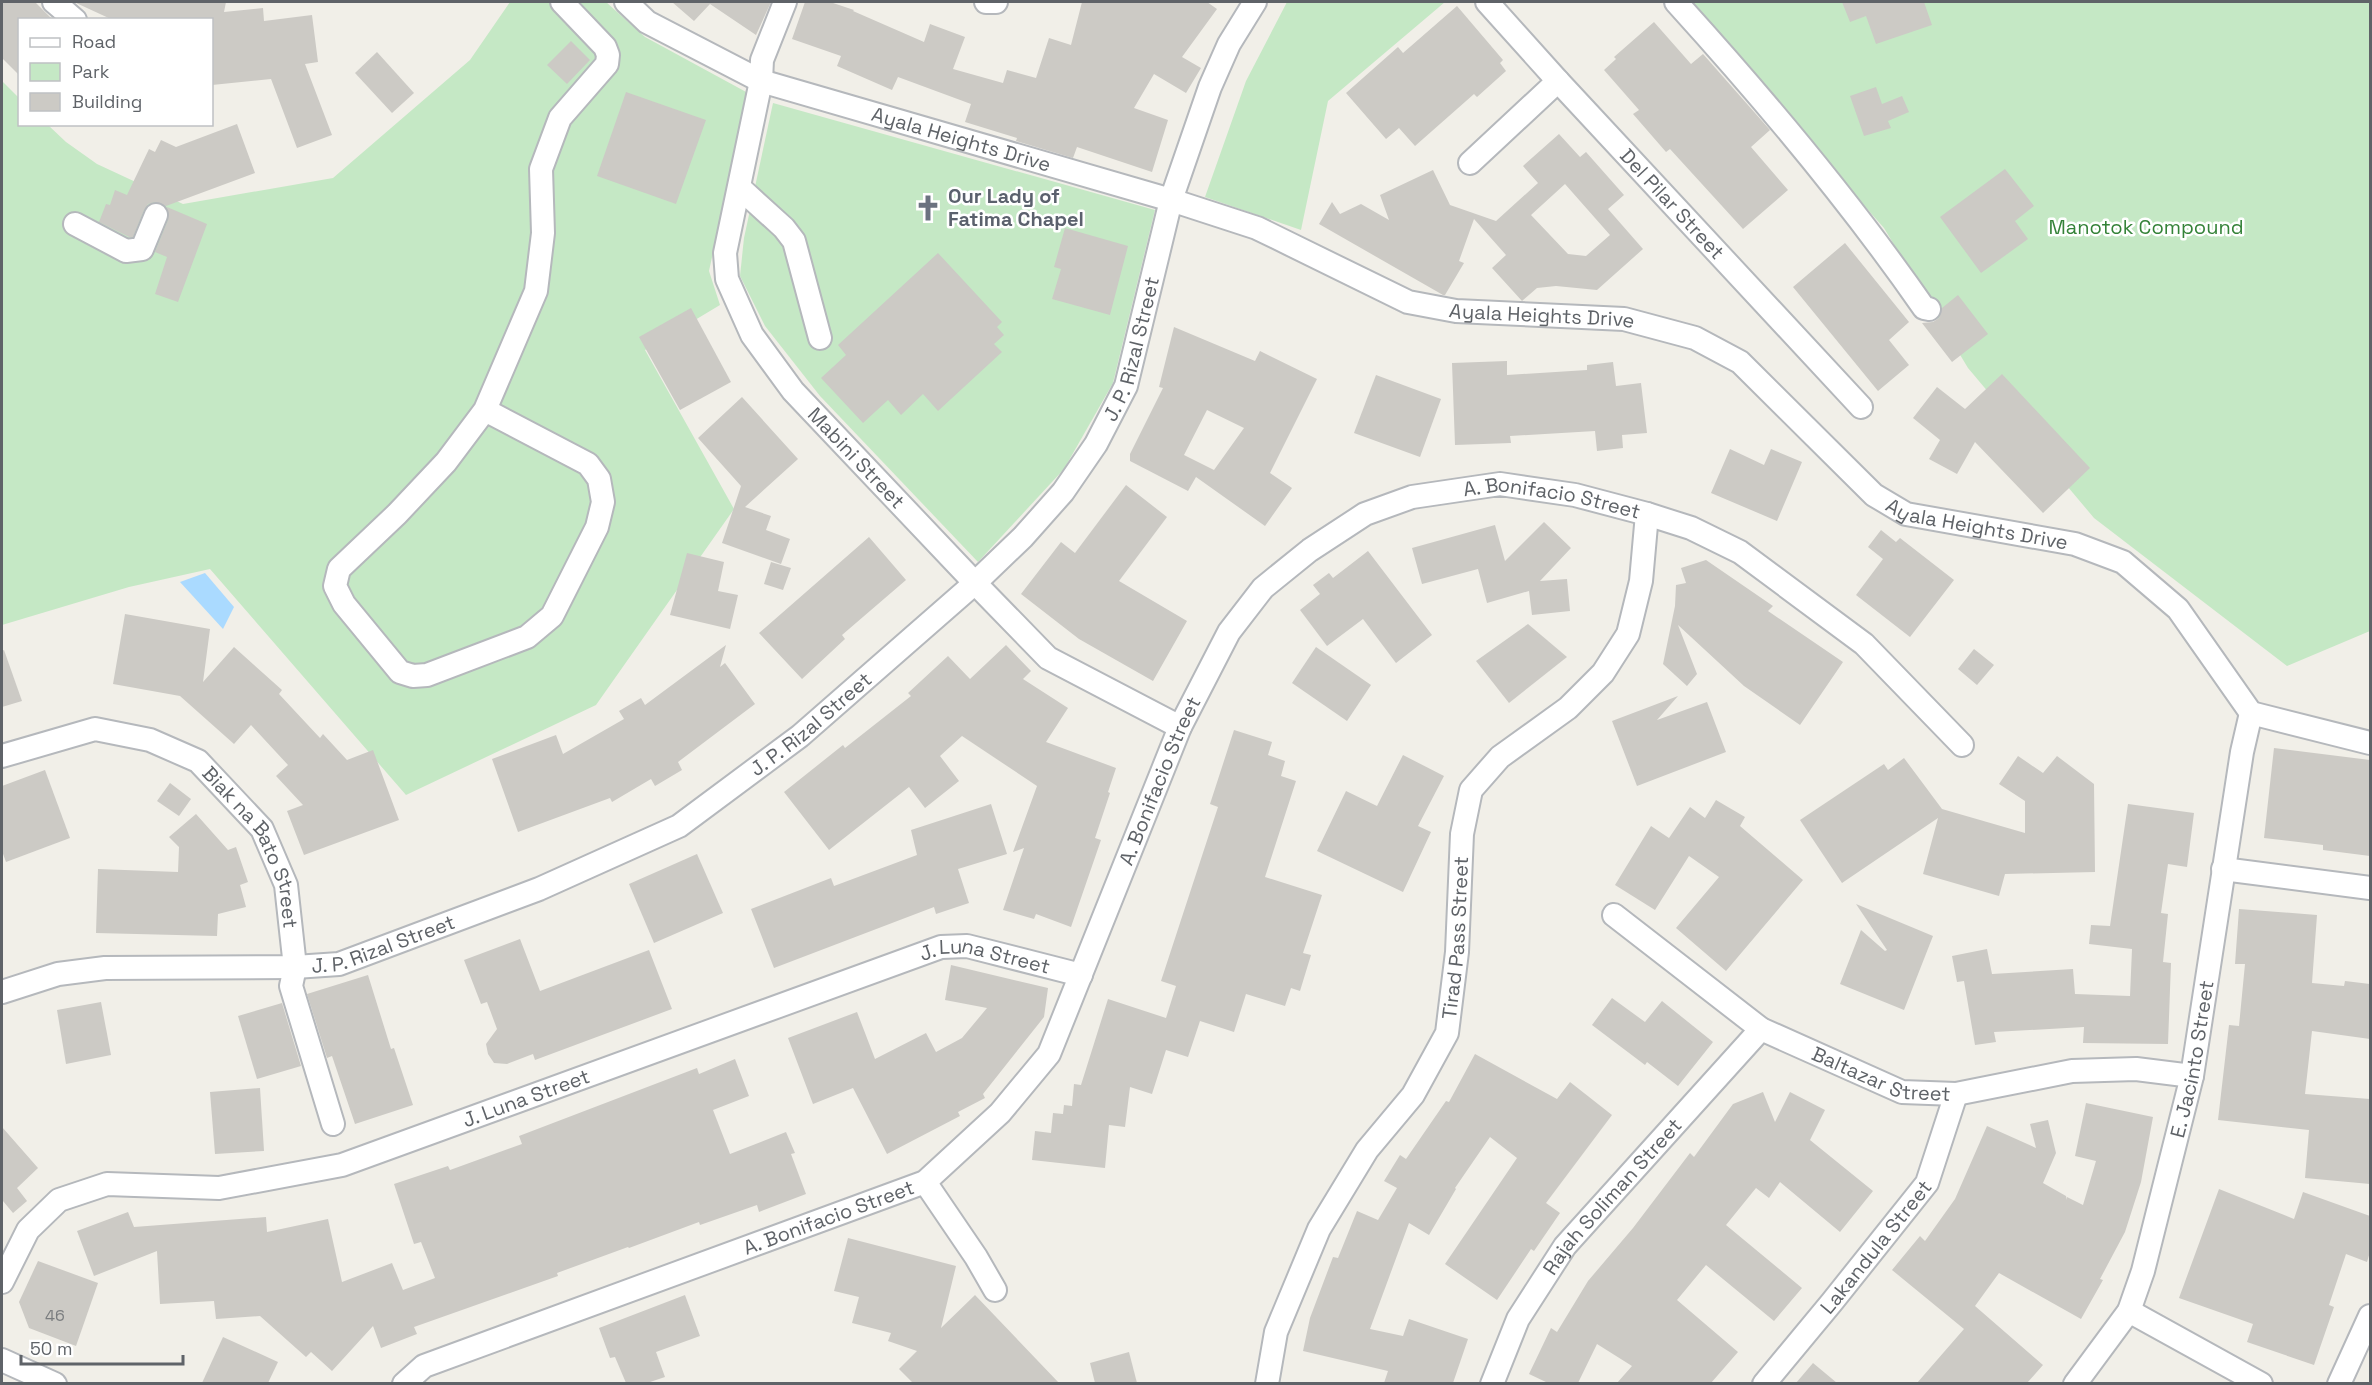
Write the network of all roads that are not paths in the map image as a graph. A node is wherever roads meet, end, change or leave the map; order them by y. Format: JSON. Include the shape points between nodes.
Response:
{"nodes":[{"id":1,"x":54,"y":2,"type":"edge"},
{"id":2,"x":562,"y":2,"type":"edge"},
{"id":3,"x":626,"y":2,"type":"edge"},
{"id":4,"x":785,"y":2,"type":"edge"},
{"id":5,"x":986,"y":2,"type":"edge"},
{"id":6,"x":996,"y":2,"type":"edge"},
{"id":7,"x":1255,"y":2,"type":"edge"},
{"id":8,"x":1486,"y":2,"type":"edge"},
{"id":9,"x":1676,"y":2,"type":"edge"},
{"id":10,"x":73,"y":18,"type":"edge"},
{"id":11,"x":761,"y":81,"type":"junction"},
{"id":12,"x":1558,"y":81,"type":"junction"},
{"id":13,"x":1470,"y":163,"type":"dead end"},
{"id":14,"x":740,"y":188,"type":"junction"},
{"id":15,"x":1171,"y":200,"type":"junction"},
{"id":16,"x":156,"y":215,"type":"dead end"},
{"id":17,"x":75,"y":224,"type":"dead end"},
{"id":18,"x":1929,"y":309,"type":"dead end"},
{"id":19,"x":820,"y":338,"type":"dead end"},
{"id":20,"x":1861,"y":406,"type":"dead end"},
{"id":21,"x":486,"y":410,"type":"junction"},
{"id":22,"x":1647,"y":514,"type":"junction"},
{"id":23,"x":975,"y":583,"type":"junction"},
{"id":24,"x":2251,"y":713,"type":"junction"},
{"id":25,"x":1180,"y":727,"type":"junction"},
{"id":26,"x":2370,"y":743,"type":"edge"},
{"id":27,"x":1962,"y":745,"type":"dead end"},
{"id":28,"x":2,"y":756,"type":"edge"},
{"id":29,"x":2223,"y":869,"type":"junction"},
{"id":30,"x":2370,"y":888,"type":"edge"},
{"id":31,"x":1614,"y":915,"type":"dead end"},
{"id":32,"x":295,"y":967,"type":"junction"},
{"id":33,"x":1081,"y":975,"type":"junction"},
{"id":34,"x":2,"y":992,"type":"edge"},
{"id":35,"x":1761,"y":1029,"type":"junction"},
{"id":36,"x":2192,"y":1076,"type":"junction"},
{"id":37,"x":1956,"y":1094,"type":"junction"},
{"id":38,"x":333,"y":1124,"type":"dead end"},
{"id":39,"x":925,"y":1182,"type":"junction"},
{"id":40,"x":2,"y":1282,"type":"edge"},
{"id":41,"x":994,"y":1290,"type":"dead end"},
{"id":42,"x":2129,"y":1311,"type":"junction"},
{"id":43,"x":2370,"y":1316,"type":"edge"},
{"id":44,"x":2,"y":1360,"type":"edge"},
{"id":45,"x":55,"y":1383,"type":"edge"},
{"id":46,"x":404,"y":1383,"type":"edge"},
{"id":47,"x":1272,"y":1383,"type":"edge"},
{"id":48,"x":1492,"y":1383,"type":"edge"},
{"id":49,"x":1764,"y":1383,"type":"edge"},
{"id":50,"x":2075,"y":1383,"type":"edge"},
{"id":51,"x":2261,"y":1383,"type":"edge"},
{"id":52,"x":2339,"y":1383,"type":"edge"}],
"edges":[{"from":1,"to":10,"type":"street"},
{"from":2,"to":21,"type":"street","via":[[605,47],[607,64],[560,118],[541,169],[543,233],[536,291]]},
{"from":3,"to":11,"type":"street","name":"Ayala Heights Drive","via":[[647,22]]},
{"from":4,"to":11,"type":"street","name":"Mabini Street","via":[[762,60]]},
{"from":5,"to":6,"type":"street"},
{"from":7,"to":15,"type":"street","name":"J. P. Rizal Street","via":[[1229,44],[1210,87]]},
{"from":8,"to":12,"type":"street","name":"Del Pilar Street"},
{"from":9,"to":18,"type":"street","via":[[1817,164],[1924,308]]},
{"from":11,"to":14,"type":"street","name":"Mabini Street"},
{"from":11,"to":15,"type":"street","name":"Ayala Heights Drive"},
{"from":12,"to":13,"type":"street"},
{"from":12,"to":20,"type":"street","name":"Del Pilar Street"},
{"from":14,"to":19,"type":"street","via":[[794,241]]},
{"from":14,"to":23,"type":"street","name":"Mabini Street","via":[[725,253],[726,279],[752,335],[794,391]]},
{"from":15,"to":23,"type":"street","name":"J. P. Rizal Street","via":[[1126,386],[1096,444],[1063,492]]},
{"from":15,"to":24,"type":"street","name":"Ayala Heights Drive","via":[[1257,228],[1408,302],[1456,311],[1624,319],[1695,338],[1740,362],[1874,495],[1906,514],[2075,544],[2123,562],[2178,609]]},
{"from":16,"to":17,"type":"street","via":[[142,249],[126,251]]},
{"from":21,"to":21,"type":"street","via":[[588,464],[598,479],[603,502],[597,527],[552,616],[527,637],[427,675],[413,676],[400,672],[344,604],[335,586],[339,569],[398,514],[446,462]]},
{"from":22,"to":25,"type":"street","name":"A. Bonifacio Street","via":[[1575,495],[1500,484],[1412,497],[1365,513],[1263,588],[1229,632]]},
{"from":22,"to":27,"type":"street","name":"A. Bonifacio Street","via":[[1691,528],[1740,552],[1864,644]]},
{"from":22,"to":47,"type":"street","name":"Tirad Pass Street","via":[[1641,581],[1628,634],[1603,673],[1568,708],[1500,757],[1472,790],[1462,834],[1457,952],[1447,1033],[1413,1095],[1366,1150],[1319,1229],[1276,1332]]},
{"from":23,"to":25,"type":"street","name":"Mabini Street","via":[[1048,658]]},
{"from":23,"to":32,"type":"street","name":"J. P. Rizal Street","via":[[800,736],[679,826],[539,889],[339,964]]},
{"from":24,"to":26,"type":"street"},
{"from":24,"to":29,"type":"street","name":"E. Jacinto Street"},
{"from":25,"to":33,"type":"street","name":"A. Bonifacio Street"},
{"from":28,"to":32,"type":"street","name":"Biak na Bato Street","via":[[95,729],[150,740],[198,761],[262,829],[286,885]]},
{"from":29,"to":30,"type":"street"},
{"from":29,"to":36,"type":"street","name":"E. Jacinto Street"},
{"from":31,"to":35,"type":"street","name":"Baltazar Street"},
{"from":32,"to":34,"type":"street","name":"J. P. Rizal Street","via":[[105,968],[58,974]]},
{"from":32,"to":38,"type":"street","name":"Biak na Bato Street","via":[[291,986]]},
{"from":33,"to":39,"type":"street","name":"A. Bonifacio Street","via":[[1049,1054],[1000,1113]]},
{"from":33,"to":40,"type":"street","name":"J. Luna Street","via":[[967,946],[941,946],[342,1165],[219,1188],[107,1184],[59,1200],[28,1230]]},
{"from":35,"to":37,"type":"street","name":"Baltazar Street","via":[[1902,1092]]},
{"from":35,"to":48,"type":"street","name":"Rajah Soliman Street","via":[[1564,1246],[1518,1319]]},
{"from":36,"to":37,"type":"street","name":"Baltazar Street","via":[[2136,1069],[2072,1071]]},
{"from":36,"to":42,"type":"street","name":"E. Jacinto Street","via":[[2143,1271]]},
{"from":37,"to":49,"type":"street","name":"Lakandula Street","via":[[1927,1183]]},
{"from":39,"to":41,"type":"street"},
{"from":39,"to":46,"type":"street","name":"A. Bonifacio Street","via":[[424,1366]]},
{"from":42,"to":50,"type":"street","name":"E. Jacinto Street"},
{"from":42,"to":51,"type":"street"},
{"from":43,"to":52,"type":"street"},
{"from":44,"to":45,"type":"street"}]}
